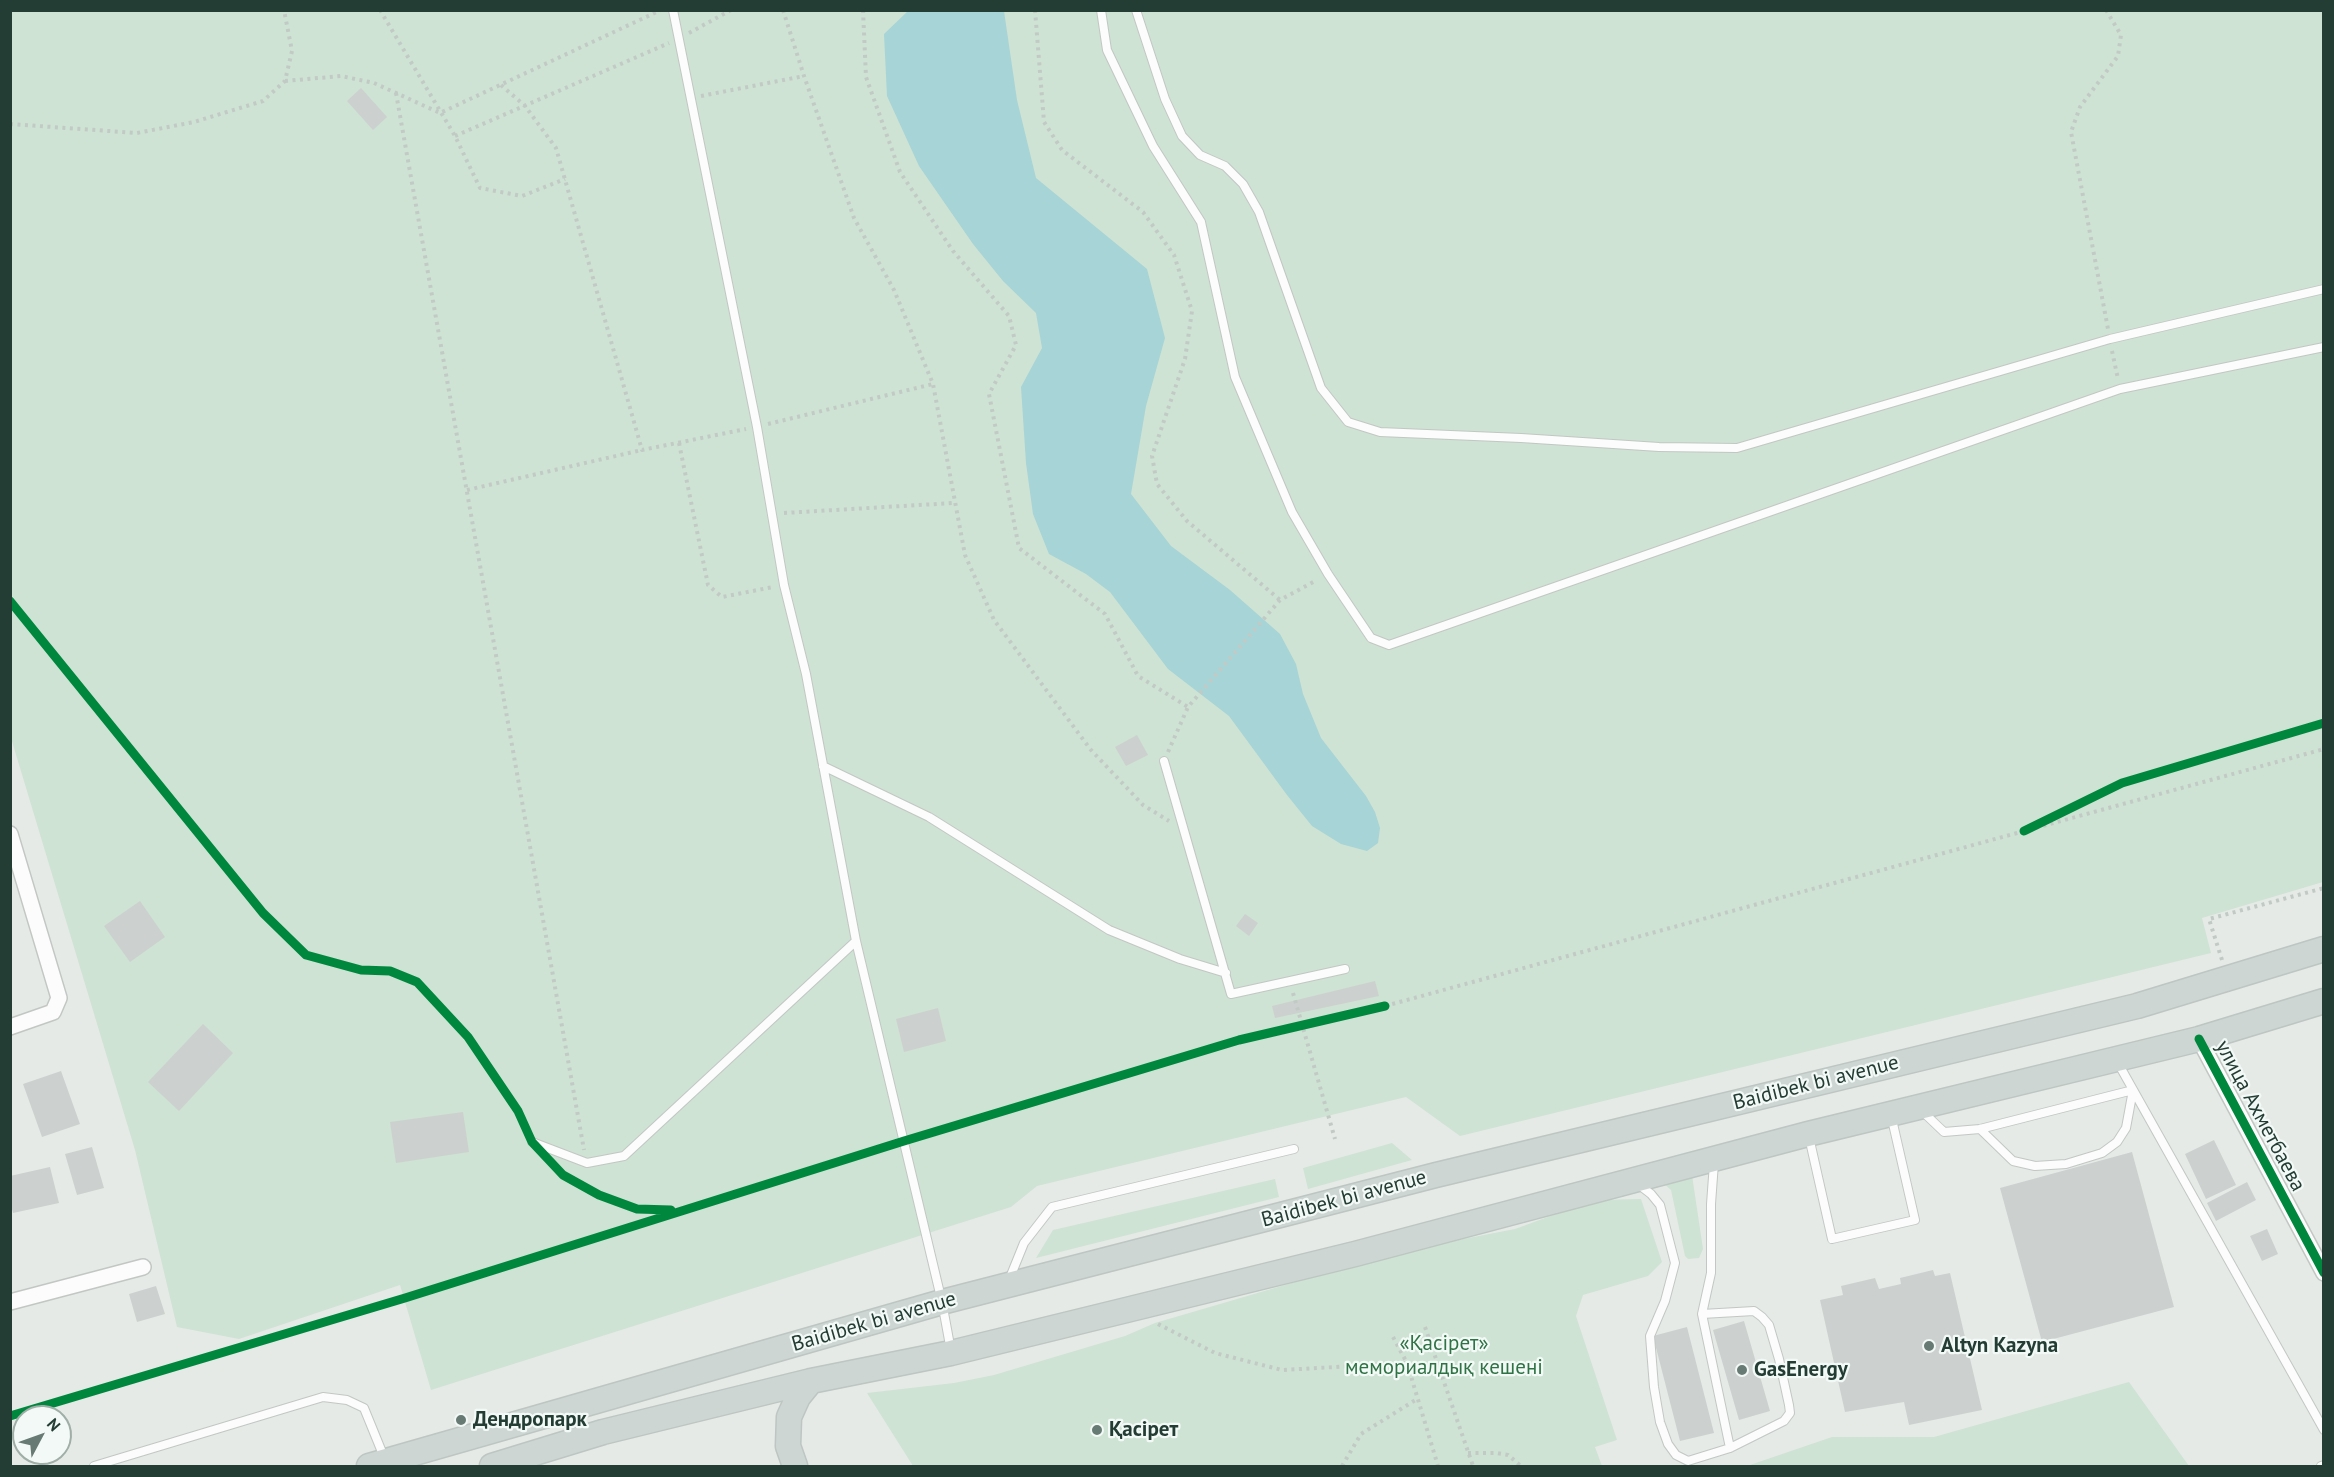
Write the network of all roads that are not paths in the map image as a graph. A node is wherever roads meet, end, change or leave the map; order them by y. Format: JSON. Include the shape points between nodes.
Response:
{"nodes":[{"id":1,"x":673,"y":10,"type":"edge"},
{"id":2,"x":1101,"y":10,"type":"edge"},
{"id":3,"x":1136,"y":10,"type":"edge"},
{"id":4,"x":2324,"y":289,"type":"edge"},
{"id":5,"x":2324,"y":347,"type":"edge"},
{"id":6,"x":1164,"y":761,"type":"road end"},
{"id":7,"x":823,"y":766,"type":"junction"},
{"id":8,"x":10,"y":834,"type":"edge"},
{"id":9,"x":856,"y":941,"type":"junction"},
{"id":10,"x":2324,"y":949,"type":"edge"},
{"id":11,"x":1345,"y":969,"type":"dead end"},
{"id":12,"x":1226,"y":973,"type":"junction"},
{"id":13,"x":2324,"y":1000,"type":"edge"},
{"id":14,"x":10,"y":1028,"type":"edge"},
{"id":15,"x":2199,"y":1039,"type":"junction"},
{"id":16,"x":2116,"y":1059,"type":"junction"},
{"id":17,"x":2133,"y":1090,"type":"junction"},
{"id":18,"x":1918,"y":1107,"type":"junction"},
{"id":19,"x":1891,"y":1114,"type":"junction"},
{"id":20,"x":1980,"y":1129,"type":"junction"},
{"id":21,"x":1808,"y":1134,"type":"junction"},
{"id":22,"x":532,"y":1143,"type":"dead end"},
{"id":23,"x":1294,"y":1149,"type":"dead end"},
{"id":24,"x":1714,"y":1159,"type":"junction"},
{"id":25,"x":1632,"y":1179,"type":"junction"},
{"id":26,"x":143,"y":1267,"type":"dead end"},
{"id":27,"x":2324,"y":1273,"type":"edge"},
{"id":28,"x":1006,"y":1286,"type":"junction"},
{"id":29,"x":10,"y":1302,"type":"edge"},
{"id":30,"x":942,"y":1302,"type":"junction"},
{"id":31,"x":1702,"y":1314,"type":"junction"},
{"id":32,"x":951,"y":1353,"type":"junction"},
{"id":33,"x":812,"y":1381,"type":"junction"},
{"id":34,"x":2324,"y":1430,"type":"edge"},
{"id":35,"x":1730,"y":1448,"type":"junction"},
{"id":36,"x":378,"y":1464,"type":"edge"},
{"id":37,"x":94,"y":1467,"type":"edge"},
{"id":38,"x":492,"y":1467,"type":"edge"},
{"id":39,"x":795,"y":1467,"type":"edge"}],
"edges":[{"from":1,"to":7,"type":"lane","via":[[757,427],[784,585]]},
{"from":2,"to":5,"type":"lane","via":[[1107,50],[1153,146],[1201,222],[1235,377],[1292,512],[1371,638],[1389,645],[2120,389]]},
{"from":3,"to":4,"type":"lane","via":[[1182,136],[1200,155],[1225,166],[1243,184],[1258,212],[1321,387],[1348,422],[1380,432],[1737,448],[2110,339]]},
{"from":6,"to":12,"type":"lane"},
{"from":7,"to":9,"type":"lane"},
{"from":7,"to":12,"type":"lane","via":[[929,817],[1109,930]]},
{"from":8,"to":14,"type":"street","via":[[59,998],[53,1012]]},
{"from":9,"to":22,"type":"lane","via":[[624,1156],[587,1163]]},
{"from":9,"to":30,"type":"lane"},
{"from":10,"to":28,"type":"main road","name":"Baidibek bi avenue","via":[[2137,1006],[1436,1175]]},
{"from":11,"to":12,"type":"lane","via":[[1231,994]]},
{"from":13,"to":15,"type":"main road","name":"Baidibek bi avenue"},
{"from":15,"to":16,"type":"main road","name":"Baidibek bi avenue"},
{"from":15,"to":27,"type":"street","name":"улица Ахметбаева"},
{"from":16,"to":17,"type":"lane"},
{"from":16,"to":18,"type":"main road","name":"Baidibek bi avenue"},
{"from":17,"to":20,"type":"lane"},
{"from":17,"to":20,"type":"lane","via":[[2126,1128],[2117,1142],[2102,1153],[2066,1164],[2035,1166],[2013,1161]]},
{"from":17,"to":34,"type":"lane"},
{"from":18,"to":19,"type":"main road","name":"Baidibek bi avenue"},
{"from":18,"to":20,"type":"lane","via":[[1944,1132]]},
{"from":19,"to":21,"type":"main road","name":"Baidibek bi avenue"},
{"from":19,"to":21,"type":"lane","via":[[1915,1220],[1832,1239]]},
{"from":21,"to":24,"type":"main road","name":"Baidibek bi avenue"},
{"from":23,"to":28,"type":"lane","via":[[1052,1207],[1024,1243]]},
{"from":24,"to":25,"type":"main road","name":"Baidibek bi avenue"},
{"from":24,"to":31,"type":"lane","via":[[1711,1273]]},
{"from":25,"to":32,"type":"main road","name":"Baidibek bi avenue","via":[[1355,1254]]},
{"from":25,"to":35,"type":"lane","via":[[1660,1205],[1675,1263],[1650,1336],[1654,1387],[1668,1444],[1676,1455],[1688,1461]]},
{"from":26,"to":29,"type":"street"},
{"from":28,"to":30,"type":"main road","name":"Baidibek bi avenue"},
{"from":30,"to":32,"type":"lane"},
{"from":30,"to":36,"type":"main road","name":"Baidibek bi avenue"},
{"from":31,"to":35,"type":"lane"},
{"from":31,"to":35,"type":"lane","via":[[1754,1311],[1762,1317],[1769,1325],[1789,1405],[1790,1413],[1784,1421]]},
{"from":32,"to":33,"type":"main road","name":"Baidibek bi avenue"},
{"from":33,"to":38,"type":"main road","name":"Baidibek bi avenue","via":[[603,1432]]},
{"from":33,"to":39,"type":"main road","via":[[798,1397],[789,1417],[788,1446]]},
{"from":36,"to":37,"type":"lane","via":[[364,1408],[346,1400],[323,1397]]}]}
